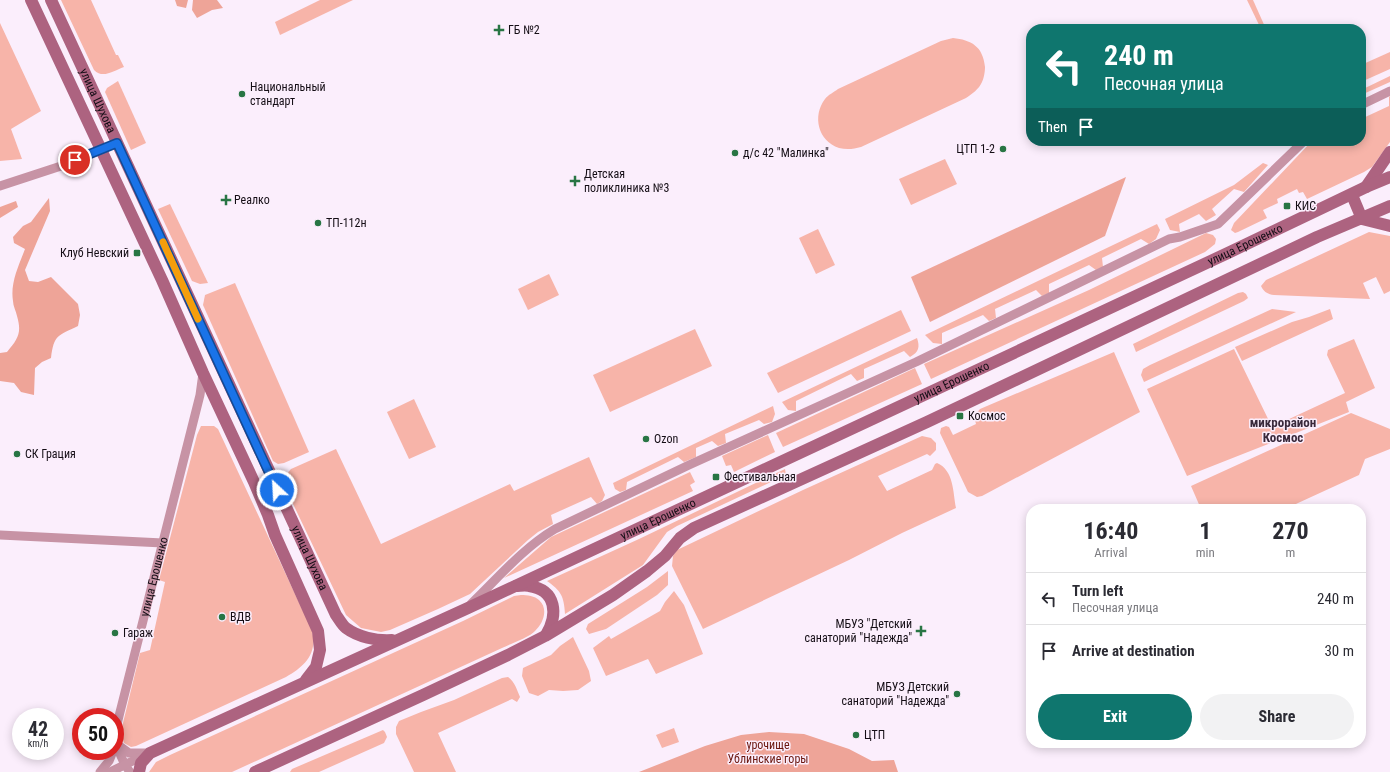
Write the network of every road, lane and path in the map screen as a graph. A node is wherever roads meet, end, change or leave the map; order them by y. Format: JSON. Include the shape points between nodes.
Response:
{"nodes":[{"id":1,"x":31,"y":0,"type":"edge"},
{"id":2,"x":51,"y":0,"type":"edge"},
{"id":3,"x":92,"y":87,"type":"junction"},
{"id":4,"x":1390,"y":91,"type":"edge"},
{"id":5,"x":75,"y":94,"type":"junction"},
{"id":6,"x":1366,"y":103,"type":"edge"},
{"id":7,"x":117,"y":143,"type":"junction"},
{"id":8,"x":1299,"y":146,"type":"edge"},
{"id":9,"x":100,"y":150,"type":"junction"},
{"id":10,"x":1390,"y":152,"type":"edge"},
{"id":11,"x":1390,"y":177,"type":"edge"},
{"id":12,"x":0,"y":186,"type":"edge"},
{"id":13,"x":1366,"y":187,"type":"junction"},
{"id":14,"x":1352,"y":195,"type":"junction"},
{"id":15,"x":1390,"y":206,"type":"edge"},
{"id":16,"x":1362,"y":219,"type":"junction"},
{"id":17,"x":1390,"y":226,"type":"edge"},
{"id":18,"x":203,"y":373,"type":"junction"},
{"id":19,"x":0,"y":535,"type":"edge"},
{"id":20,"x":163,"y":543,"type":"junction"},
{"id":21,"x":514,"y":586,"type":"junction"},
{"id":22,"x":468,"y":608,"type":"junction"},
{"id":23,"x":545,"y":636,"type":"junction"},
{"id":24,"x":399,"y":639,"type":"junction"},
{"id":25,"x":305,"y":681,"type":"junction"},
{"id":26,"x":121,"y":708,"type":"edge"},
{"id":27,"x":124,"y":750,"type":"edge"},
{"id":28,"x":150,"y":753,"type":"junction"},
{"id":29,"x":109,"y":760,"type":"edge"},
{"id":30,"x":127,"y":768,"type":"edge"},
{"id":31,"x":100,"y":772,"type":"edge"},
{"id":32,"x":110,"y":772,"type":"edge"},
{"id":33,"x":139,"y":772,"type":"edge"},
{"id":34,"x":255,"y":772,"type":"edge"}],
"edges":[{"from":1,"to":5,"type":"main road","name":"улица Шухова"},
{"from":2,"to":3,"type":"main road","name":"улица Шухова"},
{"from":3,"to":5,"type":"main road"},
{"from":3,"to":7,"type":"main road","name":"улица Шухова"},
{"from":4,"to":6,"type":"street"},
{"from":5,"to":9,"type":"main road","name":"улица Шухова"},
{"from":7,"to":9,"type":"main road"},
{"from":7,"to":24,"type":"main road","name":"улица Шухова","via":[[336,615],[345,627],[359,635],[381,640]]},
{"from":8,"to":22,"type":"street","name":"улица Ерошенко","via":[[1218,224],[1169,239],[916,362],[555,529],[541,537]]},
{"from":9,"to":12,"type":"street"},
{"from":9,"to":18,"type":"main road","name":"улица Шухова"},
{"from":10,"to":13,"type":"main road"},
{"from":11,"to":13,"type":"main road","name":"улица Ерошенко"},
{"from":13,"to":14,"type":"main road","name":"улица Ерошенко"},
{"from":14,"to":16,"type":"main road"},
{"from":14,"to":21,"type":"main road","name":"улица Ерошенко"},
{"from":15,"to":16,"type":"main road","name":"улица Ерошенко"},
{"from":16,"to":17,"type":"main road"},
{"from":16,"to":23,"type":"main road","name":"улица Ерошенко","via":[[694,528],[680,538],[665,556],[647,571]]},
{"from":18,"to":20,"type":"street","name":"улица Ерошенко","via":[[200,395]]},
{"from":18,"to":25,"type":"main road","name":"улица Шухова","via":[[318,631],[320,650],[316,666]]},
{"from":19,"to":20,"type":"street"},
{"from":20,"to":26,"type":"street","name":"улица Ерошенко"},
{"from":21,"to":22,"type":"main road","name":"улица Ерошенко"},
{"from":21,"to":23,"type":"main road","name":"улица Ерошенко","via":[[540,589],[550,597],[554,617]]},
{"from":22,"to":24,"type":"main road","name":"улица Ерошенко"},
{"from":23,"to":34,"type":"main road","name":"улица Ерошенко"},
{"from":24,"to":25,"type":"main road","name":"улица Ерошенко"},
{"from":25,"to":28,"type":"main road","name":"улица Ерошенко"},
{"from":27,"to":28,"type":"street","name":"улица Ерошенко","via":[[129,753]]},
{"from":28,"to":30,"type":"street","name":"улица Ерошенко"},
{"from":28,"to":33,"type":"main road","via":[[141,763]]},
{"from":29,"to":31,"type":"street"},
{"from":30,"to":32,"type":"street","name":"улица Ерошенко"}]}
